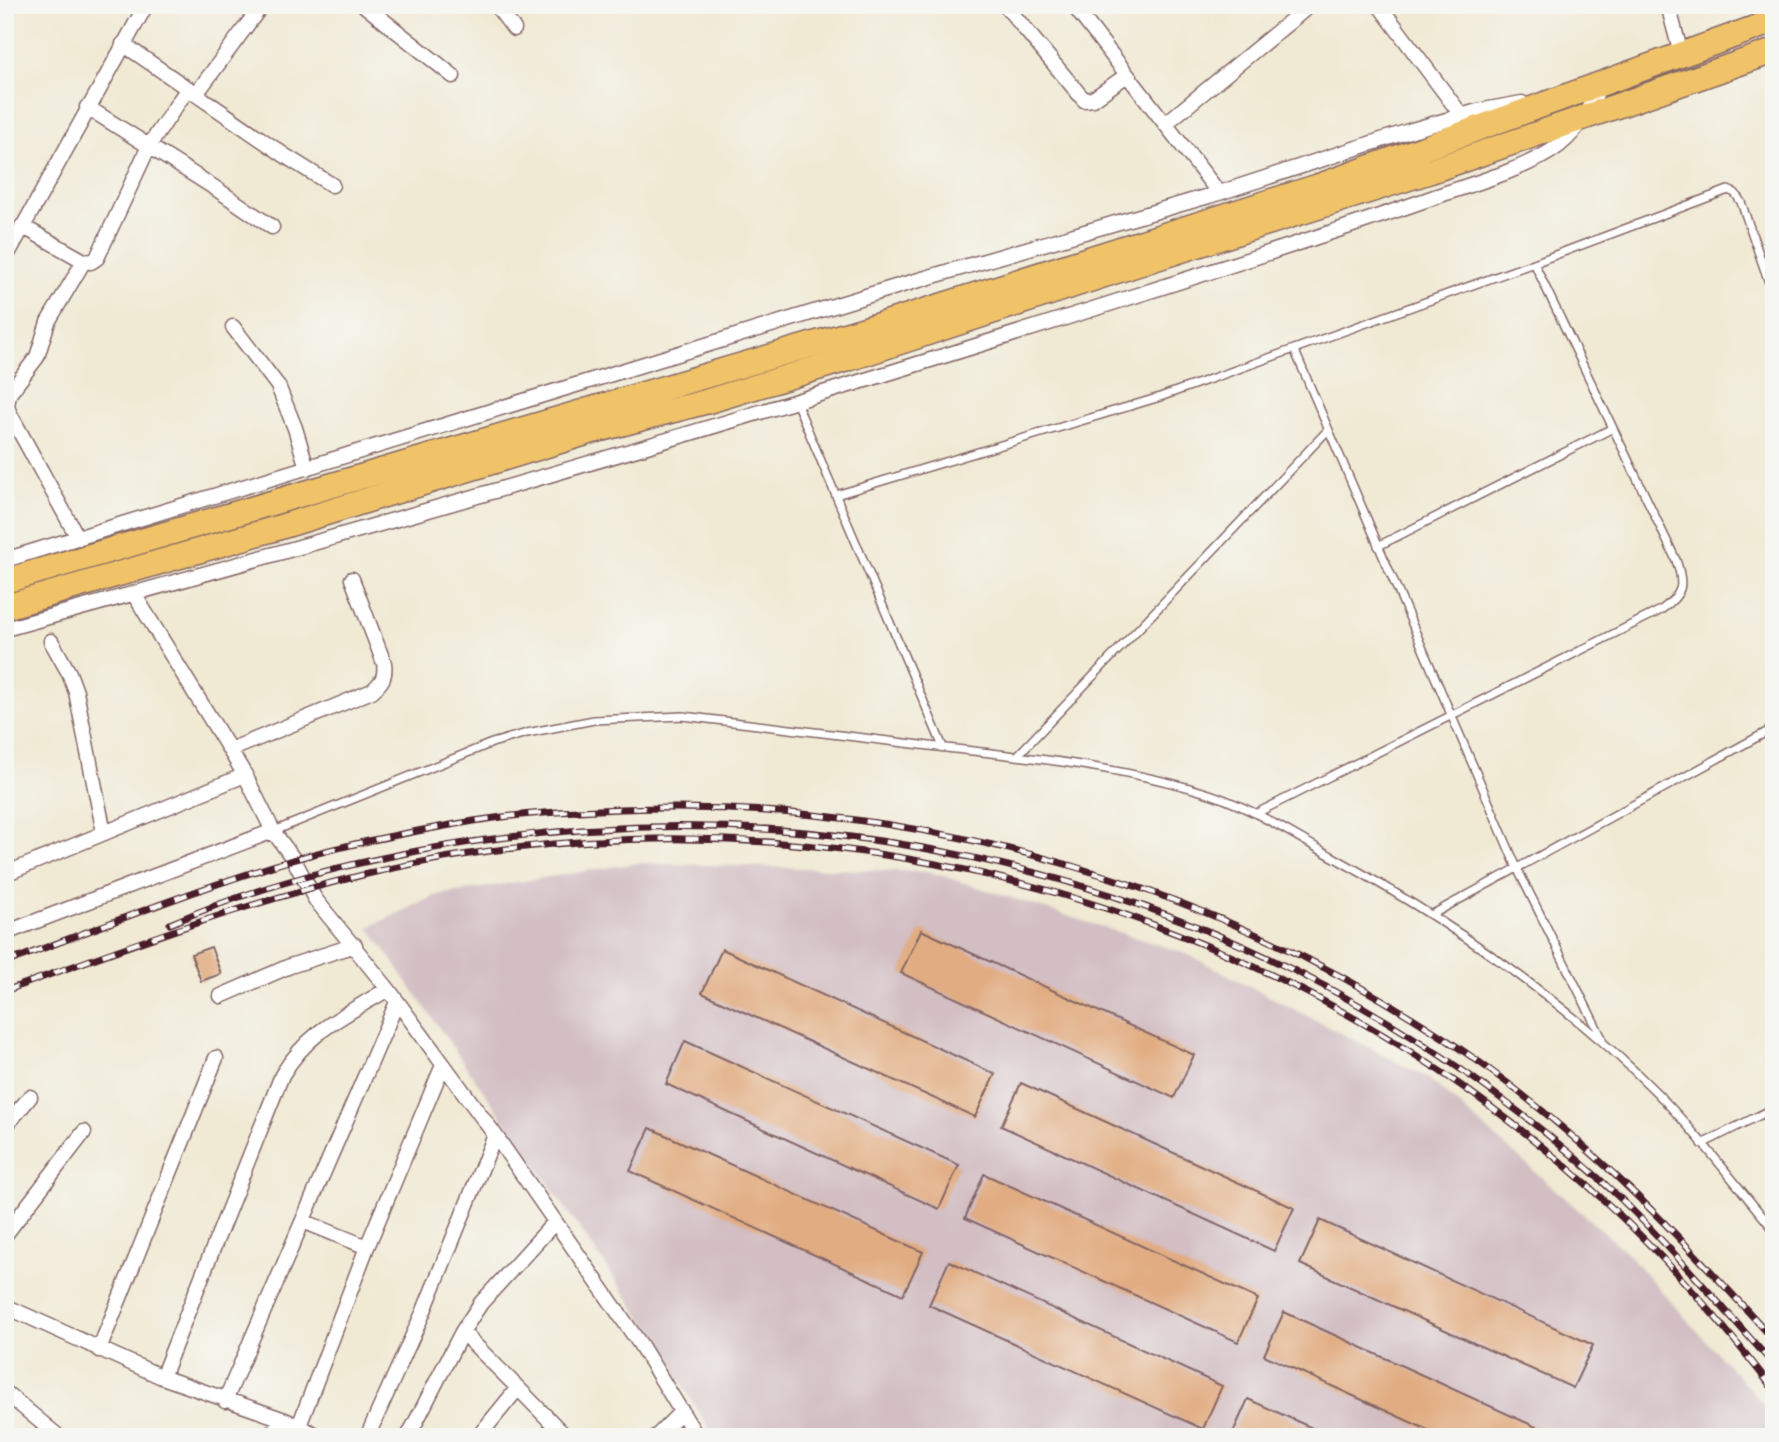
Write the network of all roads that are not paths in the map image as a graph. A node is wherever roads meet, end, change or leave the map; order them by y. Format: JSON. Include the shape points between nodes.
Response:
{"nodes":[{"id":1,"x":146,"y":5,"type":"edge"},
{"id":2,"x":262,"y":5,"type":"edge"},
{"id":3,"x":363,"y":5,"type":"edge"},
{"id":4,"x":496,"y":5,"type":"edge"},
{"id":5,"x":1005,"y":5,"type":"edge"},
{"id":6,"x":1073,"y":5,"type":"edge"},
{"id":7,"x":1310,"y":5,"type":"edge"},
{"id":8,"x":1379,"y":5,"type":"edge"},
{"id":9,"x":1668,"y":5,"type":"edge"},
{"id":10,"x":1774,"y":21,"type":"edge"},
{"id":11,"x":514,"y":29,"type":"dead end"},
{"id":12,"x":123,"y":44,"type":"junction"},
{"id":13,"x":1774,"y":51,"type":"edge"},
{"id":14,"x":1681,"y":54,"type":"junction"},
{"id":15,"x":1126,"y":75,"type":"junction"},
{"id":16,"x":453,"y":76,"type":"dead end"},
{"id":17,"x":1601,"y":84,"type":"junction"},
{"id":18,"x":192,"y":91,"type":"junction"},
{"id":19,"x":1550,"y":103,"type":"junction"},
{"id":20,"x":88,"y":107,"type":"junction"},
{"id":21,"x":1462,"y":116,"type":"junction"},
{"id":22,"x":1584,"y":118,"type":"junction"},
{"id":23,"x":1165,"y":124,"type":"junction"},
{"id":24,"x":149,"y":146,"type":"junction"},
{"id":25,"x":332,"y":185,"type":"dead end"},
{"id":26,"x":1219,"y":194,"type":"junction"},
{"id":27,"x":22,"y":226,"type":"junction"},
{"id":28,"x":272,"y":227,"type":"dead end"},
{"id":29,"x":5,"y":259,"type":"edge"},
{"id":30,"x":84,"y":261,"type":"junction"},
{"id":31,"x":1534,"y":263,"type":"junction"},
{"id":32,"x":1774,"y":297,"type":"edge"},
{"id":33,"x":233,"y":327,"type":"dead end"},
{"id":34,"x":1294,"y":349,"type":"junction"},
{"id":35,"x":796,"y":402,"type":"junction"},
{"id":36,"x":1612,"y":428,"type":"junction"},
{"id":37,"x":1328,"y":429,"type":"junction"},
{"id":38,"x":307,"y":468,"type":"junction"},
{"id":39,"x":835,"y":495,"type":"junction"},
{"id":40,"x":78,"y":538,"type":"junction"},
{"id":41,"x":1378,"y":546,"type":"junction"},
{"id":42,"x":5,"y":560,"type":"edge"},
{"id":43,"x":352,"y":579,"type":"dead end"},
{"id":44,"x":5,"y":581,"type":"edge"},
{"id":45,"x":134,"y":594,"type":"junction"},
{"id":46,"x":5,"y":607,"type":"edge"},
{"id":47,"x":5,"y":629,"type":"edge"},
{"id":48,"x":51,"y":641,"type":"dead end"},
{"id":49,"x":1451,"y":716,"type":"junction"},
{"id":50,"x":1774,"y":727,"type":"edge"},
{"id":51,"x":943,"y":747,"type":"junction"},
{"id":52,"x":230,"y":750,"type":"junction"},
{"id":53,"x":1017,"y":757,"type":"junction"},
{"id":54,"x":245,"y":775,"type":"junction"},
{"id":55,"x":1257,"y":813,"type":"junction"},
{"id":56,"x":273,"y":831,"type":"junction"},
{"id":57,"x":104,"y":833,"type":"junction"},
{"id":58,"x":1517,"y":868,"type":"junction"},
{"id":59,"x":5,"y":873,"type":"edge"},
{"id":60,"x":1431,"y":915,"type":"junction"},
{"id":61,"x":5,"y":933,"type":"edge"},
{"id":62,"x":355,"y":946,"type":"junction"},
{"id":63,"x":388,"y":989,"type":"junction"},
{"id":64,"x":221,"y":996,"type":"dead end"},
{"id":65,"x":397,"y":1002,"type":"junction"},
{"id":66,"x":1604,"y":1043,"type":"junction"},
{"id":67,"x":216,"y":1058,"type":"dead end"},
{"id":68,"x":443,"y":1065,"type":"junction"},
{"id":69,"x":30,"y":1097,"type":"dead end"},
{"id":70,"x":1774,"y":1108,"type":"edge"},
{"id":71,"x":5,"y":1127,"type":"edge"},
{"id":72,"x":84,"y":1132,"type":"dead end"},
{"id":73,"x":495,"y":1135,"type":"junction"},
{"id":74,"x":1702,"y":1144,"type":"junction"},
{"id":75,"x":303,"y":1221,"type":"junction"},
{"id":76,"x":554,"y":1223,"type":"junction"},
{"id":77,"x":1774,"y":1230,"type":"edge"},
{"id":78,"x":5,"y":1235,"type":"edge"},
{"id":79,"x":367,"y":1247,"type":"junction"},
{"id":80,"x":5,"y":1306,"type":"edge"},
{"id":81,"x":462,"y":1332,"type":"junction"},
{"id":82,"x":99,"y":1350,"type":"junction"},
{"id":83,"x":162,"y":1377,"type":"junction"},
{"id":84,"x":518,"y":1388,"type":"junction"},
{"id":85,"x":5,"y":1392,"type":"edge"},
{"id":86,"x":225,"y":1401,"type":"junction"},
{"id":87,"x":682,"y":1411,"type":"junction"},
{"id":88,"x":285,"y":1420,"type":"junction"},
{"id":89,"x":299,"y":1426,"type":"junction"},
{"id":90,"x":59,"y":1437,"type":"edge"},
{"id":91,"x":266,"y":1437,"type":"edge"},
{"id":92,"x":321,"y":1437,"type":"edge"},
{"id":93,"x":367,"y":1437,"type":"edge"},
{"id":94,"x":408,"y":1437,"type":"edge"},
{"id":95,"x":478,"y":1437,"type":"edge"},
{"id":96,"x":566,"y":1437,"type":"edge"},
{"id":97,"x":656,"y":1437,"type":"edge"},
{"id":98,"x":697,"y":1437,"type":"edge"}],
"edges":[{"from":1,"to":12,"type":"street"},
{"from":2,"to":18,"type":"street"},
{"from":3,"to":16,"type":"street"},
{"from":4,"to":11,"type":"street"},
{"from":5,"to":15,"type":"street","via":[[1083,100],[1093,99]]},
{"from":6,"to":15,"type":"street"},
{"from":7,"to":23,"type":"street"},
{"from":8,"to":21,"type":"street"},
{"from":9,"to":14,"type":"street"},
{"from":10,"to":14,"type":"highway"},
{"from":12,"to":18,"type":"street"},
{"from":12,"to":20,"type":"street"},
{"from":13,"to":22,"type":"highway"},
{"from":14,"to":17,"type":"highway"},
{"from":15,"to":23,"type":"street"},
{"from":17,"to":19,"type":"highway"},
{"from":17,"to":22,"type":"street"},
{"from":18,"to":24,"type":"street"},
{"from":18,"to":25,"type":"street"},
{"from":19,"to":21,"type":"street","via":[[1517,103]]},
{"from":19,"to":44,"type":"highway","via":[[1319,186],[896,320]]},
{"from":20,"to":24,"type":"street"},
{"from":20,"to":27,"type":"street"},
{"from":21,"to":26,"type":"street"},
{"from":22,"to":35,"type":"street","via":[[1571,137],[1549,153],[1499,174],[1318,238]]},
{"from":22,"to":46,"type":"highway","via":[[854,357]]},
{"from":23,"to":26,"type":"street"},
{"from":24,"to":28,"type":"street"},
{"from":24,"to":30,"type":"street","via":[[101,252],[92,262]]},
{"from":26,"to":38,"type":"street","via":[[902,285]]},
{"from":27,"to":29,"type":"street"},
{"from":27,"to":30,"type":"street"},
{"from":30,"to":40,"type":"street","via":[[44,330],[37,357],[9,394],[7,406]]},
{"from":31,"to":32,"type":"lane","via":[[1728,190],[1741,202]]},
{"from":31,"to":34,"type":"lane"},
{"from":31,"to":36,"type":"lane"},
{"from":33,"to":38,"type":"street","via":[[278,386]]},
{"from":34,"to":37,"type":"lane"},
{"from":34,"to":39,"type":"lane","via":[[1160,397]]},
{"from":35,"to":39,"type":"lane"},
{"from":35,"to":45,"type":"street"},
{"from":36,"to":41,"type":"lane"},
{"from":36,"to":49,"type":"lane","via":[[1676,561],[1681,587],[1675,600]]},
{"from":37,"to":41,"type":"lane"},
{"from":37,"to":53,"type":"lane"},
{"from":38,"to":40,"type":"street"},
{"from":39,"to":51,"type":"lane"},
{"from":40,"to":42,"type":"street"},
{"from":41,"to":49,"type":"lane"},
{"from":43,"to":52,"type":"street","via":[[384,663],[386,675],[381,683],[372,691]]},
{"from":45,"to":47,"type":"street"},
{"from":45,"to":52,"type":"street"},
{"from":48,"to":57,"type":"street","via":[[76,692]]},
{"from":49,"to":55,"type":"lane"},
{"from":49,"to":58,"type":"lane"},
{"from":50,"to":58,"type":"lane"},
{"from":51,"to":53,"type":"lane"},
{"from":51,"to":56,"type":"lane","via":[[683,716],[594,720],[492,743]]},
{"from":52,"to":54,"type":"street"},
{"from":53,"to":55,"type":"lane","via":[[1160,780]]},
{"from":54,"to":56,"type":"street"},
{"from":54,"to":57,"type":"street"},
{"from":55,"to":60,"type":"lane"},
{"from":56,"to":61,"type":"street"},
{"from":56,"to":62,"type":"street","via":[[315,899]]},
{"from":57,"to":59,"type":"street"},
{"from":58,"to":60,"type":"lane"},
{"from":58,"to":66,"type":"lane"},
{"from":60,"to":66,"type":"lane","via":[[1528,982]]},
{"from":62,"to":63,"type":"street"},
{"from":62,"to":64,"type":"street","via":[[290,966]]},
{"from":63,"to":65,"type":"street"},
{"from":63,"to":83,"type":"street","via":[[312,1037],[282,1075]]},
{"from":65,"to":68,"type":"street"},
{"from":65,"to":75,"type":"street"},
{"from":66,"to":74,"type":"lane"},
{"from":67,"to":82,"type":"street"},
{"from":68,"to":73,"type":"street"},
{"from":68,"to":79,"type":"street"},
{"from":69,"to":71,"type":"street"},
{"from":70,"to":74,"type":"lane"},
{"from":72,"to":78,"type":"street"},
{"from":73,"to":76,"type":"street"},
{"from":73,"to":93,"type":"street"},
{"from":74,"to":77,"type":"lane"},
{"from":75,"to":79,"type":"street"},
{"from":75,"to":86,"type":"street"},
{"from":76,"to":81,"type":"street","via":[[481,1303]]},
{"from":76,"to":87,"type":"street"},
{"from":79,"to":89,"type":"street"},
{"from":80,"to":82,"type":"street"},
{"from":81,"to":84,"type":"street"},
{"from":81,"to":94,"type":"street"},
{"from":82,"to":83,"type":"street"},
{"from":83,"to":86,"type":"street"},
{"from":84,"to":95,"type":"street"},
{"from":84,"to":96,"type":"street"},
{"from":85,"to":90,"type":"street"},
{"from":86,"to":88,"type":"street"},
{"from":87,"to":97,"type":"street"},
{"from":87,"to":98,"type":"street"},
{"from":88,"to":89,"type":"street"},
{"from":88,"to":91,"type":"street"},
{"from":89,"to":92,"type":"street"}]}
